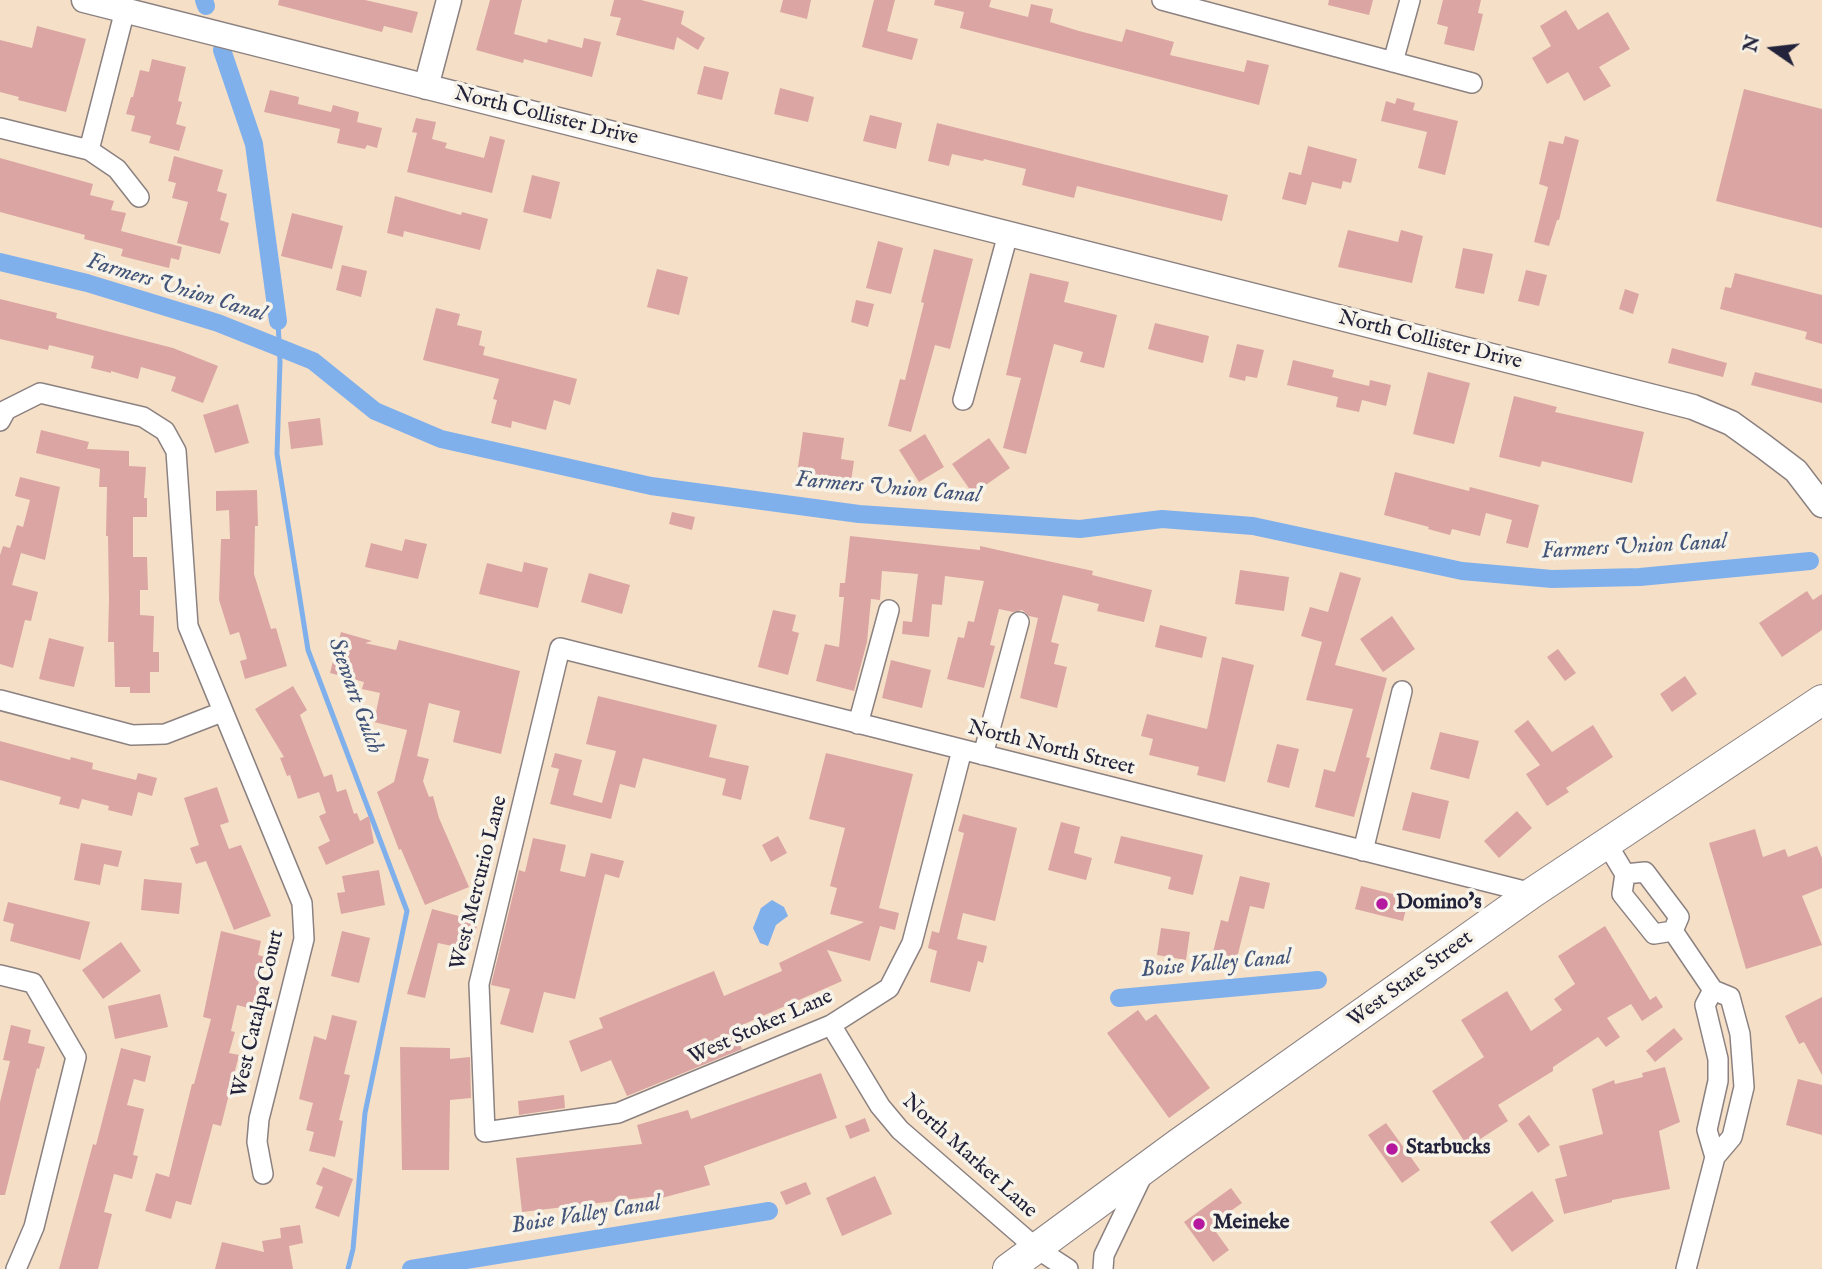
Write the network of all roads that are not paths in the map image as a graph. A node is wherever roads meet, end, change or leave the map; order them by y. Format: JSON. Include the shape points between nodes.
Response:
{"nodes":[{"id":1,"x":84,"y":0,"type":"edge"},
{"id":2,"x":449,"y":0,"type":"edge"},
{"id":3,"x":1162,"y":0,"type":"edge"},
{"id":4,"x":1410,"y":0,"type":"edge"},
{"id":5,"x":125,"y":10,"type":"junction"},
{"id":6,"x":1393,"y":62,"type":"junction"},
{"id":7,"x":1472,"y":83,"type":"dead end"},
{"id":8,"x":426,"y":87,"type":"junction"},
{"id":9,"x":0,"y":128,"type":"edge"},
{"id":10,"x":89,"y":150,"type":"junction"},
{"id":11,"x":139,"y":197,"type":"dead end"},
{"id":12,"x":1008,"y":234,"type":"junction"},
{"id":13,"x":963,"y":400,"type":"dead end"},
{"id":14,"x":3,"y":415,"type":"edge"},
{"id":15,"x":1822,"y":505,"type":"edge"},
{"id":16,"x":888,"y":610,"type":"dead end"},
{"id":17,"x":1019,"y":622,"type":"dead end"},
{"id":18,"x":560,"y":648,"type":"joint"},
{"id":19,"x":1402,"y":691,"type":"dead end"},
{"id":20,"x":0,"y":700,"type":"edge"},
{"id":21,"x":1822,"y":700,"type":"edge"},
{"id":22,"x":222,"y":712,"type":"junction"},
{"id":23,"x":858,"y":724,"type":"junction"},
{"id":24,"x":962,"y":750,"type":"junction"},
{"id":25,"x":983,"y":755,"type":"junction"},
{"id":26,"x":1607,"y":844,"type":"junction"},
{"id":27,"x":1363,"y":851,"type":"junction"},
{"id":28,"x":1625,"y":874,"type":"junction"},
{"id":29,"x":1532,"y":893,"type":"junction"},
{"id":30,"x":1673,"y":932,"type":"junction"},
{"id":31,"x":0,"y":975,"type":"edge"},
{"id":32,"x":1713,"y":990,"type":"junction"},
{"id":33,"x":831,"y":1025,"type":"junction"},
{"id":34,"x":485,"y":1132,"type":"joint"},
{"id":35,"x":1715,"y":1157,"type":"junction"},
{"id":36,"x":1144,"y":1172,"type":"junction"},
{"id":37,"x":263,"y":1174,"type":"dead end"},
{"id":38,"x":1043,"y":1259,"type":"edge"},
{"id":39,"x":16,"y":1269,"type":"edge"},
{"id":40,"x":1008,"y":1269,"type":"edge"},
{"id":41,"x":1068,"y":1269,"type":"edge"},
{"id":42,"x":1103,"y":1269,"type":"edge"},
{"id":43,"x":1686,"y":1269,"type":"edge"}],
"edges":[{"from":1,"to":5,"type":"street","name":"North Collister Drive"},
{"from":2,"to":8,"type":"street"},
{"from":3,"to":6,"type":"street"},
{"from":4,"to":6,"type":"street"},
{"from":5,"to":8,"type":"street","name":"North Collister Drive"},
{"from":5,"to":10,"type":"street"},
{"from":6,"to":7,"type":"street"},
{"from":8,"to":12,"type":"street","name":"North Collister Drive"},
{"from":9,"to":10,"type":"street"},
{"from":10,"to":11,"type":"street","via":[[117,169]]},
{"from":12,"to":13,"type":"street"},
{"from":12,"to":15,"type":"street","name":"North Collister Drive","via":[[1693,407],[1731,423],[1796,471]]},
{"from":14,"to":22,"type":"street","name":"West Catalpa Court","via":[[40,393],[143,416],[165,431],[176,451],[188,626]]},
{"from":16,"to":23,"type":"street"},
{"from":17,"to":25,"type":"street"},
{"from":18,"to":23,"type":"street","name":"North North Street"},
{"from":18,"to":34,"type":"street","name":"West Mercurio Lane","via":[[479,984]]},
{"from":19,"to":27,"type":"street"},
{"from":20,"to":22,"type":"street","via":[[132,735],[165,734]]},
{"from":21,"to":26,"type":"main road","name":"West State Street"},
{"from":22,"to":37,"type":"street","name":"West Catalpa Court","via":[[302,903],[304,939],[258,1119]]},
{"from":23,"to":24,"type":"street","name":"North North Street"},
{"from":24,"to":25,"type":"street","name":"North North Street"},
{"from":24,"to":33,"type":"street","name":"West Stoker Lane","via":[[912,943],[888,988]]},
{"from":25,"to":27,"type":"street","name":"North North Street"},
{"from":26,"to":28,"type":"street"},
{"from":26,"to":29,"type":"main road","name":"West State Street"},
{"from":27,"to":29,"type":"street","name":"North North Street"},
{"from":28,"to":30,"type":"street","via":[[1622,894],[1654,934]]},
{"from":28,"to":30,"type":"street","via":[[1645,872],[1656,884],[1679,917]]},
{"from":29,"to":36,"type":"main road","name":"West State Street"},
{"from":30,"to":32,"type":"street"},
{"from":31,"to":39,"type":"street","via":[[33,983],[76,1057],[34,1227]]},
{"from":32,"to":35,"type":"street","via":[[1705,1005],[1718,1059],[1707,1130]]},
{"from":32,"to":35,"type":"street","via":[[1730,997],[1740,1034],[1744,1087],[1732,1137]]},
{"from":33,"to":34,"type":"street","name":"West Stoker Lane","via":[[618,1113]]},
{"from":33,"to":38,"type":"street","name":"North Market Lane","via":[[880,1106],[900,1130]]},
{"from":35,"to":43,"type":"street"},
{"from":36,"to":38,"type":"main road","name":"West State Street"},
{"from":36,"to":42,"type":"street","via":[[1104,1255]]},
{"from":38,"to":40,"type":"main road","name":"West State Street"},
{"from":38,"to":41,"type":"street","name":"North Market Lane"}]}
